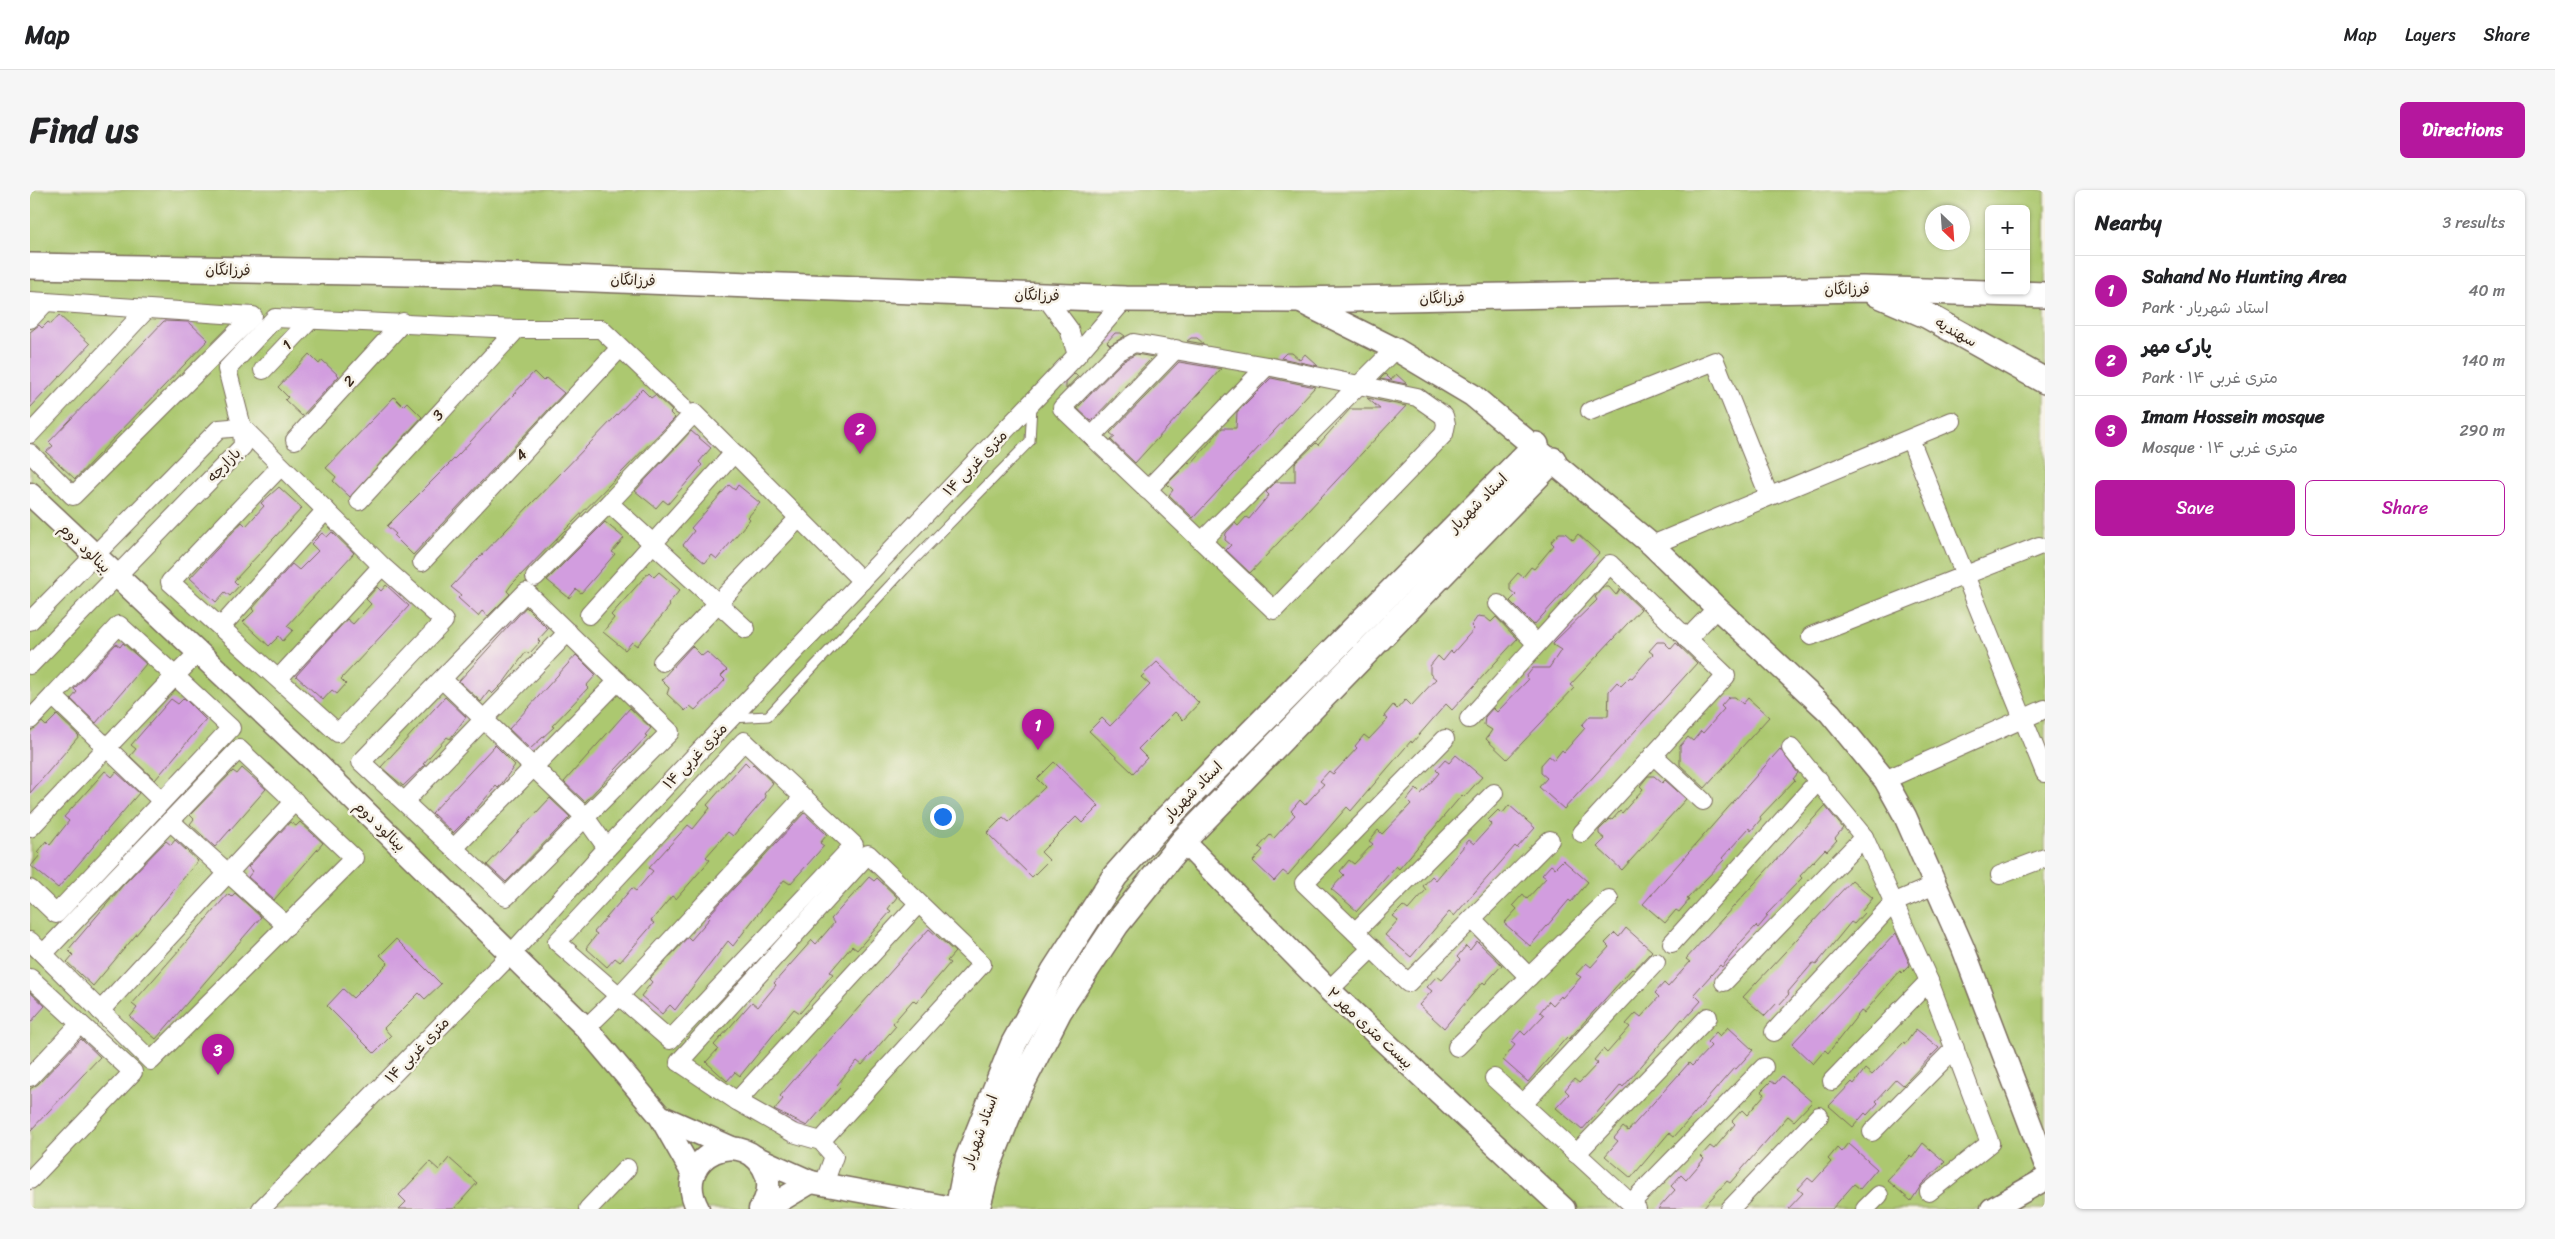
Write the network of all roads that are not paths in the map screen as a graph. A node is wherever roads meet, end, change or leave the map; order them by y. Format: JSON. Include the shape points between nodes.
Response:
{"nodes":[{"id":1,"x":30,"y":266,"type":"edge"},
{"id":2,"x":1864,"y":288,"type":"junction"},
{"id":3,"x":2045,"y":294,"type":"edge"},
{"id":4,"x":1044,"y":295,"type":"junction"},
{"id":5,"x":1125,"y":299,"type":"junction"},
{"id":6,"x":1297,"y":300,"type":"junction"},
{"id":7,"x":38,"y":302,"type":"edge"},
{"id":8,"x":147,"y":309,"type":"junction"},
{"id":9,"x":30,"y":319,"type":"edge"},
{"id":10,"x":311,"y":319,"type":"junction"},
{"id":11,"x":403,"y":322,"type":"junction"},
{"id":12,"x":517,"y":329,"type":"junction"},
{"id":13,"x":620,"y":348,"type":"junction"},
{"id":14,"x":1395,"y":348,"type":"junction"},
{"id":15,"x":1176,"y":349,"type":"junction"},
{"id":16,"x":1077,"y":356,"type":"junction"},
{"id":17,"x":1267,"y":366,"type":"junction"},
{"id":18,"x":263,"y":370,"type":"dead end"},
{"id":19,"x":2045,"y":380,"type":"edge"},
{"id":20,"x":1358,"y":385,"type":"junction"},
{"id":21,"x":1032,"y":402,"type":"junction"},
{"id":22,"x":682,"y":406,"type":"dead end"},
{"id":23,"x":1590,"y":411,"type":"dead end"},
{"id":24,"x":1952,"y":421,"type":"dead end"},
{"id":25,"x":242,"y":427,"type":"junction"},
{"id":26,"x":30,"y":434,"type":"edge"},
{"id":27,"x":1092,"y":436,"type":"junction"},
{"id":28,"x":1910,"y":439,"type":"junction"},
{"id":29,"x":295,"y":440,"type":"dead end"},
{"id":30,"x":30,"y":453,"type":"edge"},
{"id":31,"x":734,"y":453,"type":"junction"},
{"id":32,"x":1544,"y":453,"type":"junction"},
{"id":33,"x":281,"y":466,"type":"junction"},
{"id":34,"x":1147,"y":490,"type":"junction"},
{"id":35,"x":30,"y":494,"type":"edge"},
{"id":36,"x":1770,"y":496,"type":"junction"},
{"id":37,"x":359,"y":501,"type":"dead end"},
{"id":38,"x":609,"y":503,"type":"junction"},
{"id":39,"x":326,"y":510,"type":"junction"},
{"id":40,"x":799,"y":518,"type":"junction"},
{"id":41,"x":1202,"y":541,"type":"junction"},
{"id":42,"x":653,"y":543,"type":"junction"},
{"id":43,"x":1652,"y":544,"type":"junction"},
{"id":44,"x":2039,"y":546,"type":"dead end"},
{"id":45,"x":93,"y":555,"type":"junction"},
{"id":46,"x":422,"y":562,"type":"dead end"},
{"id":47,"x":382,"y":566,"type":"junction"},
{"id":48,"x":115,"y":576,"type":"junction"},
{"id":49,"x":1965,"y":576,"type":"junction"},
{"id":50,"x":535,"y":577,"type":"dead end"},
{"id":51,"x":862,"y":581,"type":"junction"},
{"id":52,"x":718,"y":603,"type":"junction"},
{"id":53,"x":1498,"y":604,"type":"dead end"},
{"id":54,"x":1716,"y":608,"type":"junction"},
{"id":55,"x":589,"y":615,"type":"dead end"},
{"id":56,"x":30,"y":621,"type":"edge"},
{"id":57,"x":221,"y":627,"type":"junction"},
{"id":58,"x":746,"y":629,"type":"dead end"},
{"id":59,"x":568,"y":632,"type":"junction"},
{"id":60,"x":1811,"y":636,"type":"dead end"},
{"id":61,"x":1687,"y":639,"type":"junction"},
{"id":62,"x":1538,"y":644,"type":"junction"},
{"id":63,"x":198,"y":653,"type":"junction"},
{"id":64,"x":662,"y":662,"type":"dead end"},
{"id":65,"x":30,"y":664,"type":"edge"},
{"id":66,"x":175,"y":676,"type":"junction"},
{"id":67,"x":279,"y":678,"type":"junction"},
{"id":68,"x":443,"y":680,"type":"junction"},
{"id":69,"x":618,"y":681,"type":"junction"},
{"id":70,"x":53,"y":696,"type":"junction"},
{"id":71,"x":2045,"y":709,"type":"edge"},
{"id":72,"x":732,"y":718,"type":"junction"},
{"id":73,"x":2022,"y":718,"type":"junction"},
{"id":74,"x":484,"y":719,"type":"junction"},
{"id":75,"x":1469,"y":719,"type":"dead end"},
{"id":76,"x":30,"y":720,"type":"edge"},
{"id":77,"x":1445,"y":739,"type":"dead end"},
{"id":78,"x":1792,"y":748,"type":"dead end"},
{"id":79,"x":107,"y":749,"type":"junction"},
{"id":80,"x":1653,"y":755,"type":"junction"},
{"id":81,"x":534,"y":767,"type":"junction"},
{"id":82,"x":2045,"y":774,"type":"edge"},
{"id":83,"x":1819,"y":780,"type":"junction"},
{"id":84,"x":1885,"y":780,"type":"junction"},
{"id":85,"x":1494,"y":794,"type":"dead end"},
{"id":86,"x":803,"y":798,"type":"junction"},
{"id":87,"x":161,"y":800,"type":"junction"},
{"id":88,"x":295,"y":801,"type":"junction"},
{"id":89,"x":405,"y":801,"type":"junction"},
{"id":90,"x":1703,"y":801,"type":"dead end"},
{"id":91,"x":585,"y":817,"type":"junction"},
{"id":92,"x":170,"y":821,"type":"junction"},
{"id":93,"x":1163,"y":822,"type":"junction"},
{"id":94,"x":30,"y":828,"type":"edge"},
{"id":95,"x":1582,"y":833,"type":"dead end"},
{"id":96,"x":1864,"y":837,"type":"junction"},
{"id":97,"x":1550,"y":840,"type":"dead end"},
{"id":98,"x":1183,"y":841,"type":"junction"},
{"id":99,"x":454,"y":848,"type":"junction"},
{"id":100,"x":607,"y":848,"type":"junction"},
{"id":101,"x":2045,"y":858,"type":"edge"},
{"id":102,"x":228,"y":873,"type":"junction"},
{"id":103,"x":2000,"y":875,"type":"dead end"},
{"id":104,"x":1935,"y":884,"type":"junction"},
{"id":105,"x":30,"y":889,"type":"edge"},
{"id":106,"x":1609,"y":899,"type":"dead end"},
{"id":107,"x":1893,"y":903,"type":"junction"},
{"id":108,"x":918,"y":904,"type":"junction"},
{"id":109,"x":1472,"y":918,"type":"junction"},
{"id":110,"x":287,"y":926,"type":"junction"},
{"id":111,"x":1355,"y":932,"type":"junction"},
{"id":112,"x":30,"y":942,"type":"edge"},
{"id":113,"x":1672,"y":943,"type":"dead end"},
{"id":114,"x":1372,"y":948,"type":"junction"},
{"id":115,"x":44,"y":954,"type":"junction"},
{"id":116,"x":511,"y":954,"type":"junction"},
{"id":117,"x":1656,"y":962,"type":"dead end"},
{"id":118,"x":1529,"y":977,"type":"junction"},
{"id":119,"x":30,"y":978,"type":"edge"},
{"id":120,"x":1929,"y":981,"type":"junction"},
{"id":121,"x":1724,"y":982,"type":"dead end"},
{"id":122,"x":1329,"y":990,"type":"junction"},
{"id":123,"x":619,"y":996,"type":"junction"},
{"id":124,"x":100,"y":1011,"type":"junction"},
{"id":125,"x":1708,"y":1017,"type":"dead end"},
{"id":126,"x":80,"y":1024,"type":"junction"},
{"id":127,"x":586,"y":1028,"type":"junction"},
{"id":128,"x":1774,"y":1032,"type":"dead end"},
{"id":129,"x":1457,"y":1047,"type":"dead end"},
{"id":130,"x":1955,"y":1048,"type":"junction"},
{"id":131,"x":1764,"y":1067,"type":"dead end"},
{"id":132,"x":30,"y":1077,"type":"edge"},
{"id":133,"x":1494,"y":1078,"type":"dead end"},
{"id":134,"x":1832,"y":1081,"type":"dead end"},
{"id":135,"x":737,"y":1101,"type":"junction"},
{"id":136,"x":1523,"y":1104,"type":"junction"},
{"id":137,"x":660,"y":1116,"type":"junction"},
{"id":138,"x":1819,"y":1116,"type":"dead end"},
{"id":139,"x":1872,"y":1132,"type":"dead end"},
{"id":140,"x":822,"y":1141,"type":"junction"},
{"id":141,"x":732,"y":1148,"type":"junction"},
{"id":142,"x":1576,"y":1154,"type":"junction"},
{"id":143,"x":755,"y":1157,"type":"junction"},
{"id":144,"x":2045,"y":1163,"type":"edge"},
{"id":145,"x":627,"y":1168,"type":"dead end"},
{"id":146,"x":693,"y":1174,"type":"junction"},
{"id":147,"x":2045,"y":1179,"type":"edge"},
{"id":148,"x":30,"y":1180,"type":"edge"},
{"id":149,"x":818,"y":1183,"type":"junction"},
{"id":150,"x":1929,"y":1192,"type":"dead end"},
{"id":151,"x":1879,"y":1195,"type":"dead end"},
{"id":152,"x":1634,"y":1206,"type":"edge"},
{"id":153,"x":261,"y":1209,"type":"edge"},
{"id":154,"x":588,"y":1209,"type":"edge"},
{"id":155,"x":698,"y":1209,"type":"edge"},
{"id":156,"x":760,"y":1209,"type":"edge"},
{"id":157,"x":766,"y":1209,"type":"edge"},
{"id":158,"x":958,"y":1209,"type":"edge"},
{"id":159,"x":977,"y":1209,"type":"edge"},
{"id":160,"x":1564,"y":1209,"type":"edge"},
{"id":161,"x":1730,"y":1209,"type":"edge"},
{"id":162,"x":1865,"y":1209,"type":"edge"},
{"id":163,"x":1992,"y":1209,"type":"edge"}],
"edges":[{"from":1,"to":4,"type":"main road","name":"فرزانگان","via":[[470,275]]},
{"from":2,"to":3,"type":"main road","name":"فرزانگان"},
{"from":2,"to":6,"type":"main road","name":"فرزانگان"},
{"from":2,"to":19,"type":"main road","name":"سهندیه","via":[[1928,316]]},
{"from":4,"to":5,"type":"main road","name":"فرزانگان"},
{"from":4,"to":16,"type":"street","via":[[1068,329]]},
{"from":5,"to":6,"type":"main road","name":"فرزانگان"},
{"from":5,"to":16,"type":"street","name":"۱۴ متری غربی"},
{"from":6,"to":14,"type":"street"},
{"from":7,"to":8,"type":"street"},
{"from":7,"to":9,"type":"street"},
{"from":8,"to":26,"type":"street"},
{"from":8,"to":30,"type":"street","via":[[254,316],[73,496]]},
{"from":10,"to":11,"type":"street"},
{"from":10,"to":18,"type":"street","name":"1"},
{"from":10,"to":25,"type":"street","via":[[275,318],[227,369]]},
{"from":11,"to":12,"type":"street"},
{"from":11,"to":29,"type":"street","name":"2"},
{"from":12,"to":13,"type":"street","via":[[601,329]]},
{"from":12,"to":37,"type":"street","name":"3"},
{"from":13,"to":22,"type":"street"},
{"from":13,"to":46,"type":"street","name":"4"},
{"from":14,"to":20,"type":"street"},
{"from":14,"to":32,"type":"street","via":[[1472,395]]},
{"from":15,"to":17,"type":"street"},
{"from":15,"to":27,"type":"street"},
{"from":15,"to":27,"type":"street","via":[[1134,343],[1128,346],[1116,353],[1062,408]]},
{"from":16,"to":21,"type":"street","name":"۱۴ متری غربی"},
{"from":17,"to":20,"type":"street"},
{"from":17,"to":34,"type":"street"},
{"from":20,"to":41,"type":"street"},
{"from":20,"to":41,"type":"street","via":[[1417,397],[1444,416],[1444,434],[1274,610]]},
{"from":21,"to":51,"type":"street","name":"۱۴ متری غربی"},
{"from":21,"to":72,"type":"lane","via":[[1030,441],[768,716]]},
{"from":23,"to":36,"type":"street","via":[[1716,361]]},
{"from":24,"to":28,"type":"street"},
{"from":25,"to":33,"type":"street"},
{"from":25,"to":45,"type":"street","name":"بازارچه","via":[[220,429]]},
{"from":25,"to":48,"type":"street","name":"بازارچه","via":[[243,446]]},
{"from":27,"to":34,"type":"street"},
{"from":28,"to":36,"type":"street"},
{"from":28,"to":49,"type":"street"},
{"from":31,"to":38,"type":"street","via":[[694,413]]},
{"from":31,"to":40,"type":"street"},
{"from":31,"to":42,"type":"street"},
{"from":32,"to":43,"type":"street"},
{"from":32,"to":93,"type":"main road","name":"استاد شهریار"},
{"from":32,"to":98,"type":"main road","name":"استاد شهریار"},
{"from":33,"to":39,"type":"street"},
{"from":33,"to":57,"type":"street","via":[[170,582]]},
{"from":34,"to":41,"type":"street"},
{"from":35,"to":45,"type":"street","name":"بینالود دوم"},
{"from":36,"to":43,"type":"street"},
{"from":38,"to":42,"type":"street"},
{"from":38,"to":50,"type":"street"},
{"from":39,"to":47,"type":"street"},
{"from":39,"to":57,"type":"street"},
{"from":40,"to":51,"type":"street"},
{"from":40,"to":52,"type":"street"},
{"from":42,"to":52,"type":"street"},
{"from":42,"to":55,"type":"street"},
{"from":43,"to":54,"type":"street"},
{"from":44,"to":49,"type":"street"},
{"from":45,"to":48,"type":"street","name":"بینالود دوم"},
{"from":45,"to":56,"type":"street","name":"بازارچه"},
{"from":47,"to":67,"type":"street"},
{"from":47,"to":67,"type":"street","via":[[444,621],[338,733]]},
{"from":48,"to":63,"type":"street","name":"بینالود دوم"},
{"from":48,"to":65,"type":"street","name":"بازارچه"},
{"from":49,"to":60,"type":"street"},
{"from":49,"to":73,"type":"street"},
{"from":51,"to":72,"type":"street","name":"۱۴ متری غربی"},
{"from":52,"to":58,"type":"street"},
{"from":52,"to":64,"type":"street"},
{"from":53,"to":62,"type":"street"},
{"from":54,"to":61,"type":"street"},
{"from":54,"to":84,"type":"street","via":[[1830,713]]},
{"from":57,"to":67,"type":"street"},
{"from":59,"to":68,"type":"street","via":[[526,592]]},
{"from":59,"to":69,"type":"street"},
{"from":59,"to":74,"type":"street"},
{"from":61,"to":62,"type":"street","via":[[1610,564]]},
{"from":61,"to":80,"type":"street","via":[[1726,676]]},
{"from":62,"to":75,"type":"street"},
{"from":63,"to":66,"type":"street"},
{"from":63,"to":116,"type":"street","name":"بینالود دوم","via":[[316,763]]},
{"from":66,"to":70,"type":"street","via":[[119,625]]},
{"from":66,"to":79,"type":"street"},
{"from":66,"to":87,"type":"street","via":[[231,728]]},
{"from":68,"to":74,"type":"street"},
{"from":68,"to":89,"type":"street","via":[[361,762]]},
{"from":69,"to":81,"type":"street"},
{"from":69,"to":91,"type":"street","via":[[670,732]]},
{"from":70,"to":76,"type":"street"},
{"from":70,"to":79,"type":"street"},
{"from":71,"to":73,"type":"street"},
{"from":72,"to":100,"type":"street","name":"۱۴ متری غربی"},
{"from":73,"to":82,"type":"street"},
{"from":73,"to":84,"type":"street"},
{"from":74,"to":81,"type":"street"},
{"from":74,"to":89,"type":"street"},
{"from":77,"to":111,"type":"street","via":[[1304,883]]},
{"from":78,"to":83,"type":"street"},
{"from":79,"to":87,"type":"street"},
{"from":79,"to":94,"type":"street"},
{"from":80,"to":90,"type":"street"},
{"from":80,"to":95,"type":"street"},
{"from":81,"to":91,"type":"street"},
{"from":81,"to":99,"type":"street"},
{"from":83,"to":96,"type":"street"},
{"from":83,"to":113,"type":"street"},
{"from":84,"to":104,"type":"street"},
{"from":85,"to":111,"type":"street"},
{"from":86,"to":123,"type":"street"},
{"from":86,"to":123,"type":"street","via":[[854,845],[670,1040]]},
{"from":86,"to":123,"type":"street","via":[[744,740],[557,942]]},
{"from":87,"to":105,"type":"street","via":[[56,914]]},
{"from":88,"to":92,"type":"street","via":[[239,749]]},
{"from":88,"to":102,"type":"street"},
{"from":88,"to":110,"type":"street","via":[[354,858]]},
{"from":89,"to":99,"type":"street"},
{"from":91,"to":99,"type":"street","via":[[506,897]]},
{"from":91,"to":100,"type":"street"},
{"from":92,"to":102,"type":"street"},
{"from":92,"to":115,"type":"street"},
{"from":93,"to":98,"type":"main road"},
{"from":93,"to":158,"type":"main road","name":"استاد شهریار","via":[[1115,876],[1054,971],[1014,1043],[968,1158]]},
{"from":96,"to":107,"type":"street"},
{"from":96,"to":121,"type":"street"},
{"from":97,"to":109,"type":"street"},
{"from":98,"to":122,"type":"street","name":"بیست متری مهر ۲"},
{"from":98,"to":159,"type":"main road","name":"استاد شهریار","via":[[1116,925],[1058,1011],[1016,1095],[988,1166]]},
{"from":100,"to":116,"type":"street","name":"۱۴ متری غربی"},
{"from":101,"to":103,"type":"street"},
{"from":102,"to":110,"type":"street"},
{"from":102,"to":124,"type":"street"},
{"from":104,"to":107,"type":"street"},
{"from":104,"to":144,"type":"street"},
{"from":106,"to":118,"type":"street"},
{"from":107,"to":120,"type":"street"},
{"from":107,"to":128,"type":"street"},
{"from":108,"to":135,"type":"street"},
{"from":108,"to":135,"type":"street","via":[[868,854],[679,1062]]},
{"from":108,"to":140,"type":"street","via":[[982,964]]},
{"from":109,"to":114,"type":"street","via":[[1408,983]]},
{"from":109,"to":118,"type":"street"},
{"from":110,"to":124,"type":"street","via":[[151,1062]]},
{"from":111,"to":114,"type":"street"},
{"from":112,"to":115,"type":"street"},
{"from":114,"to":122,"type":"street"},
{"from":115,"to":124,"type":"street"},
{"from":116,"to":127,"type":"street","name":"بینالود دوم"},
{"from":116,"to":153,"type":"street","name":"۱۴ متری غربی"},
{"from":117,"to":136,"type":"street"},
{"from":118,"to":129,"type":"street"},
{"from":119,"to":126,"type":"street"},
{"from":120,"to":130,"type":"street"},
{"from":120,"to":134,"type":"street"},
{"from":122,"to":160,"type":"street","name":"بیست متری مهر ۲"},
{"from":123,"to":127,"type":"street"},
{"from":125,"to":142,"type":"street"},
{"from":126,"to":132,"type":"street"},
{"from":126,"to":148,"type":"street","via":[[133,1072]]},
{"from":127,"to":137,"type":"street","name":"بینالود دوم"},
{"from":130,"to":139,"type":"street"},
{"from":130,"to":150,"type":"street","via":[[1990,1143]]},
{"from":131,"to":152,"type":"street"},
{"from":133,"to":136,"type":"street"},
{"from":135,"to":140,"type":"street","via":[[793,1133]]},
{"from":136,"to":142,"type":"street"},
{"from":137,"to":141,"type":"street","name":"بینالود دوم"},
{"from":137,"to":146,"type":"street"},
{"from":138,"to":161,"type":"street"},
{"from":140,"to":149,"type":"street","via":[[834,1156]]},
{"from":141,"to":143,"type":"street","name":"بینالود دوم","via":[[744,1150]]},
{"from":141,"to":146,"type":"street","via":[[708,1154],[698,1163]]},
{"from":142,"to":152,"type":"street"},
{"from":143,"to":149,"type":"street","name":"بینالود دوم"},
{"from":143,"to":156,"type":"street","via":[[768,1179],[768,1192]]},
{"from":145,"to":154,"type":"street"},
{"from":146,"to":155,"type":"street","via":[[691,1187]]},
{"from":147,"to":163,"type":"street"},
{"from":149,"to":157,"type":"street"},
{"from":149,"to":158,"type":"street","name":"بینالود دوم"},
{"from":151,"to":162,"type":"street"}]}
